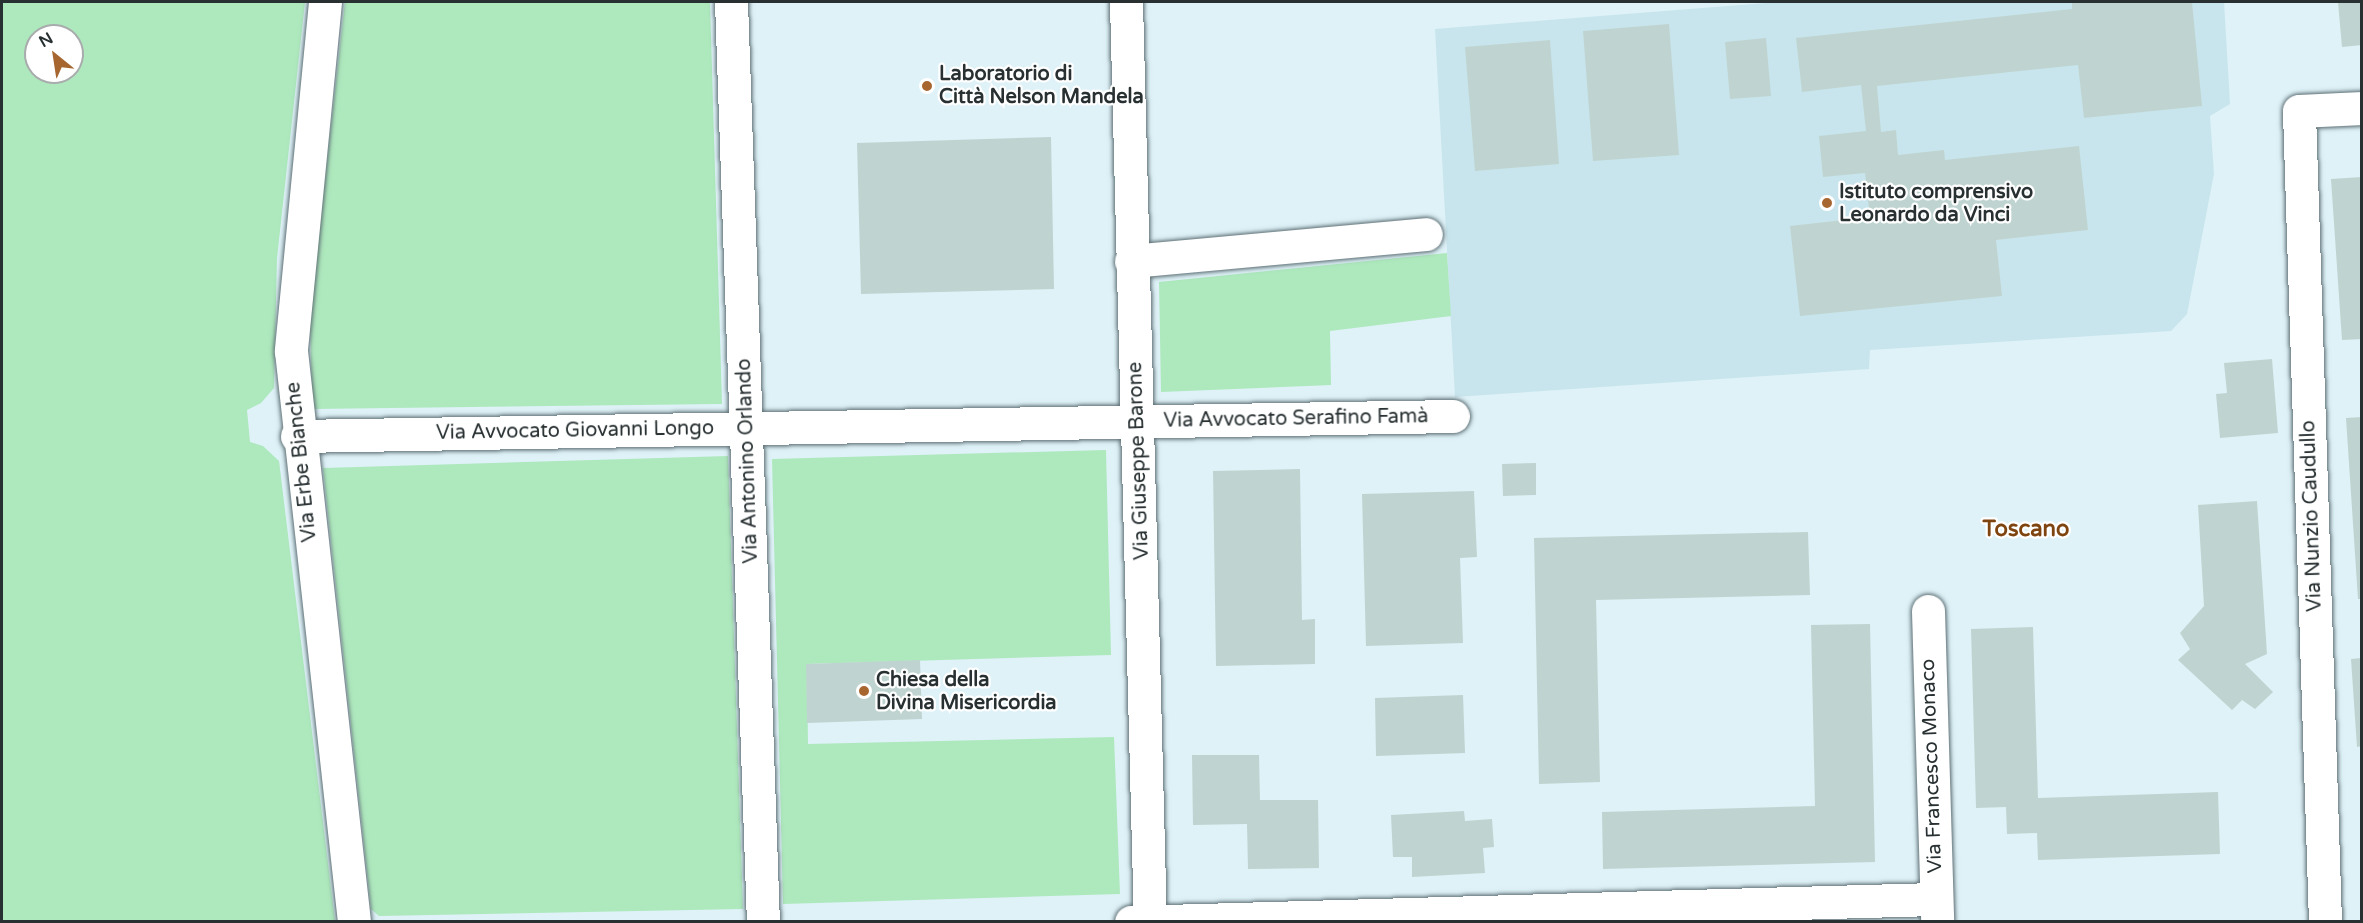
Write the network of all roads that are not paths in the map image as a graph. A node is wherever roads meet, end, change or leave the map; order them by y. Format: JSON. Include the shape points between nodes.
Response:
{"nodes":[{"id":1,"x":325,"y":2,"type":"edge"},
{"id":2,"x":731,"y":2,"type":"edge"},
{"id":3,"x":1126,"y":2,"type":"edge"},
{"id":4,"x":2361,"y":108,"type":"edge"},
{"id":5,"x":1426,"y":234,"type":"dead end"},
{"id":6,"x":1131,"y":261,"type":"junction"},
{"id":7,"x":1453,"y":416,"type":"dead end"},
{"id":8,"x":1140,"y":422,"type":"junction"},
{"id":9,"x":747,"y":428,"type":"junction"},
{"id":10,"x":297,"y":436,"type":"junction"},
{"id":11,"x":1928,"y":611,"type":"dead end"},
{"id":12,"x":1936,"y":910,"type":"edge"},
{"id":13,"x":1539,"y":916,"type":"edge"},
{"id":14,"x":354,"y":921,"type":"edge"},
{"id":15,"x":763,"y":921,"type":"edge"},
{"id":16,"x":1131,"y":921,"type":"edge"},
{"id":17,"x":1150,"y":921,"type":"edge"},
{"id":18,"x":2325,"y":921,"type":"edge"}],
"edges":[{"from":1,"to":10,"type":"street","name":"Via Erbe Bianche","via":[[295,278],[291,351]]},
{"from":2,"to":9,"type":"street","name":"Via Antonino Orlando"},
{"from":3,"to":6,"type":"street","name":"Via Giuseppe Barone"},
{"from":4,"to":18,"type":"street","name":"Via Nunzio Caudullo","via":[[2299,111]]},
{"from":5,"to":6,"type":"street"},
{"from":6,"to":8,"type":"street","name":"Via Giuseppe Barone"},
{"from":7,"to":8,"type":"street","name":"Via Avvocato Serafino Famà"},
{"from":8,"to":9,"type":"street","name":"Via Avvocato Giovanni Longo"},
{"from":8,"to":17,"type":"street","name":"Via Giuseppe Barone"},
{"from":9,"to":10,"type":"street","name":"Via Avvocato Giovanni Longo"},
{"from":9,"to":15,"type":"street","name":"Via Antonino Orlando"},
{"from":10,"to":14,"type":"street","name":"Via Erbe Bianche"},
{"from":11,"to":12,"type":"street","name":"Via Francesco Monaco"},
{"from":12,"to":13,"type":"street"},
{"from":13,"to":17,"type":"street"},
{"from":16,"to":17,"type":"street"}]}
